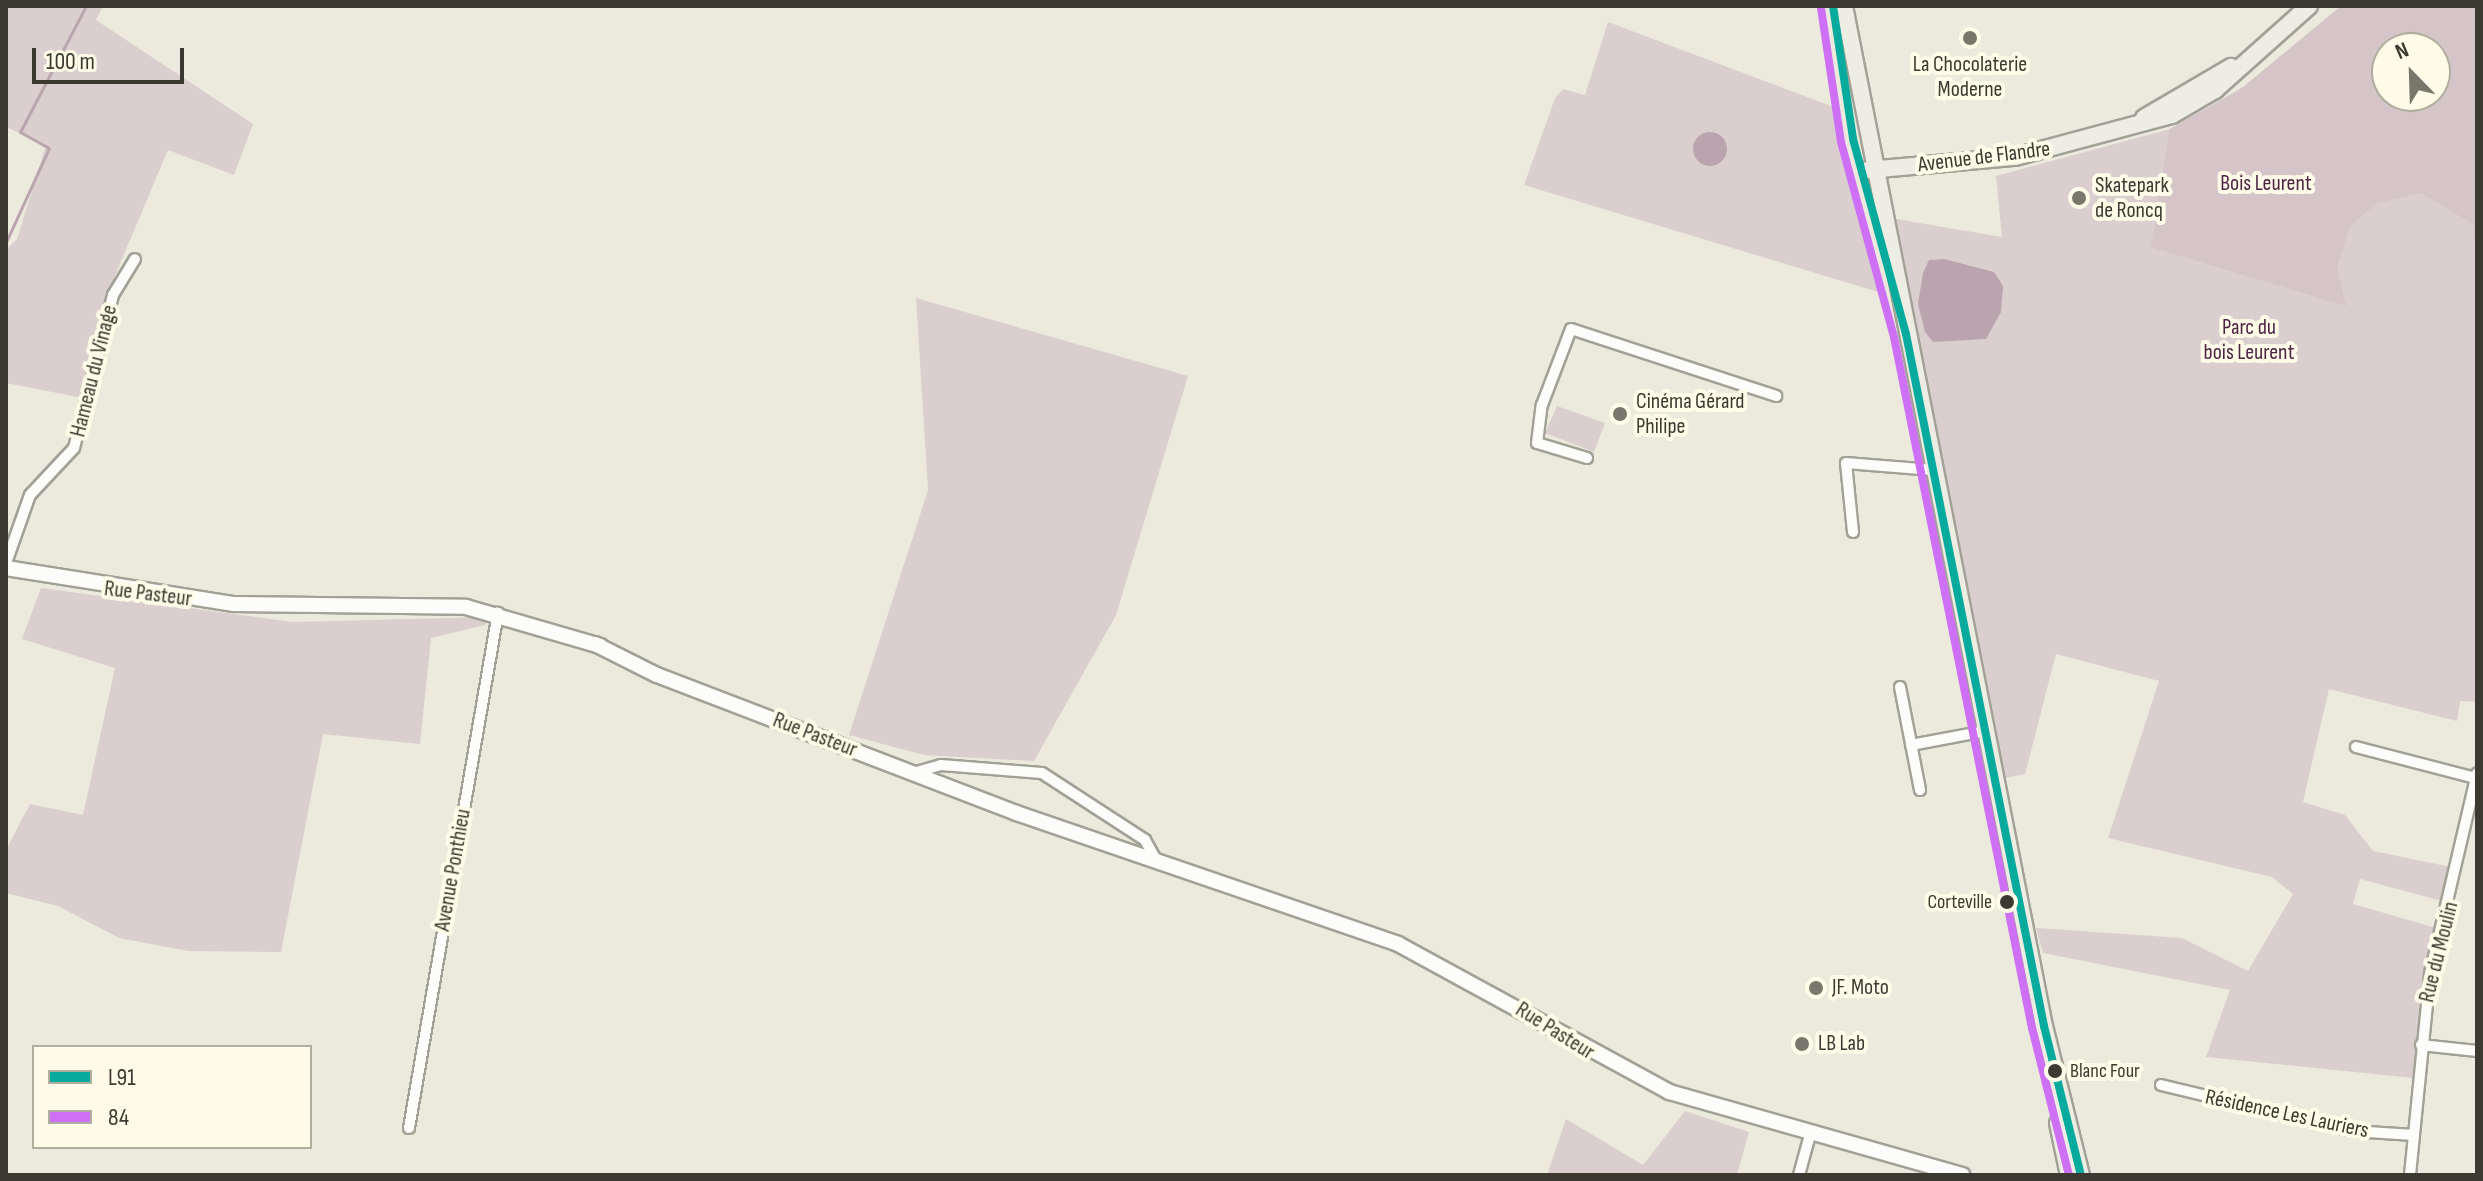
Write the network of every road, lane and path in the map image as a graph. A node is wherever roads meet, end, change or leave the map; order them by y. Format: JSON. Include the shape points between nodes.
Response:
{"nodes":[{"id":1,"x":1836,"y":6,"type":"edge"},
{"id":2,"x":1844,"y":6,"type":"edge"},
{"id":3,"x":2309,"y":6,"type":"edge"},
{"id":4,"x":1870,"y":169,"type":"junction"},
{"id":5,"x":135,"y":259,"type":"dead end"},
{"id":6,"x":1776,"y":396,"type":"dead end"},
{"id":7,"x":1587,"y":458,"type":"dead end"},
{"id":8,"x":1933,"y":470,"type":"junction"},
{"id":9,"x":1853,"y":532,"type":"dead end"},
{"id":10,"x":6,"y":566,"type":"edge"},
{"id":11,"x":498,"y":613,"type":"junction"},
{"id":12,"x":1900,"y":687,"type":"dead end"},
{"id":13,"x":1985,"y":731,"type":"junction"},
{"id":14,"x":1911,"y":745,"type":"junction"},
{"id":15,"x":2356,"y":747,"type":"dead end"},
{"id":16,"x":913,"y":773,"type":"junction"},
{"id":17,"x":2477,"y":776,"type":"edge"},
{"id":18,"x":1920,"y":790,"type":"dead end"},
{"id":19,"x":1157,"y":862,"type":"junction"},
{"id":20,"x":2044,"y":1026,"type":"junction"},
{"id":21,"x":2421,"y":1045,"type":"junction"},
{"id":22,"x":2477,"y":1051,"type":"edge"},
{"id":23,"x":2161,"y":1085,"type":"dead end"},
{"id":24,"x":409,"y":1128,"type":"dead end"},
{"id":25,"x":1811,"y":1131,"type":"junction"},
{"id":26,"x":2414,"y":1135,"type":"junction"},
{"id":27,"x":1799,"y":1175,"type":"edge"},
{"id":28,"x":1962,"y":1175,"type":"edge"},
{"id":29,"x":2069,"y":1175,"type":"edge"},
{"id":30,"x":2081,"y":1175,"type":"edge"},
{"id":31,"x":2410,"y":1175,"type":"edge"}],
"edges":[{"from":1,"to":4,"type":"main road"},
{"from":2,"to":4,"type":"main road"},
{"from":3,"to":4,"type":"main road","name":"Avenue de Flandre","via":[[2256,51],[2102,136],[1995,160]]},
{"from":4,"to":8,"type":"main road"},
{"from":5,"to":10,"type":"street","name":"Hameau du Vinage","via":[[113,295],[77,443],[27,501]]},
{"from":6,"to":7,"type":"street","via":[[1571,329],[1542,405],[1537,443]]},
{"from":8,"to":9,"type":"street","via":[[1846,463]]},
{"from":8,"to":13,"type":"main road"},
{"from":10,"to":11,"type":"main road","name":"Rue Pasteur","via":[[162,596],[345,612],[401,604]]},
{"from":11,"to":16,"type":"main road","name":"Rue Pasteur","via":[[595,644]]},
{"from":11,"to":24,"type":"street","name":"Avenue Ponthieu"},
{"from":12,"to":14,"type":"street"},
{"from":13,"to":14,"type":"street"},
{"from":13,"to":20,"type":"main road"},
{"from":14,"to":18,"type":"street"},
{"from":15,"to":17,"type":"street","name":"Rue du Moulin"},
{"from":16,"to":19,"type":"main road","name":"Rue Pasteur"},
{"from":16,"to":19,"type":"street","via":[[941,765],[1042,773],[1145,840]]},
{"from":17,"to":21,"type":"street","name":"Rue du Moulin","via":[[2431,964]]},
{"from":19,"to":25,"type":"main road","name":"Rue Pasteur","via":[[1422,954],[1669,1092]]},
{"from":20,"to":29,"type":"main road"},
{"from":20,"to":30,"type":"main road"},
{"from":21,"to":22,"type":"street"},
{"from":21,"to":26,"type":"street","name":"Rue du Moulin"},
{"from":23,"to":26,"type":"street","name":"Résidence Les Lauriers","via":[[2352,1131]]},
{"from":25,"to":27,"type":"street"},
{"from":25,"to":28,"type":"main road","name":"Rue Pasteur"},
{"from":26,"to":31,"type":"street","name":"Rue du Moulin"}]}
